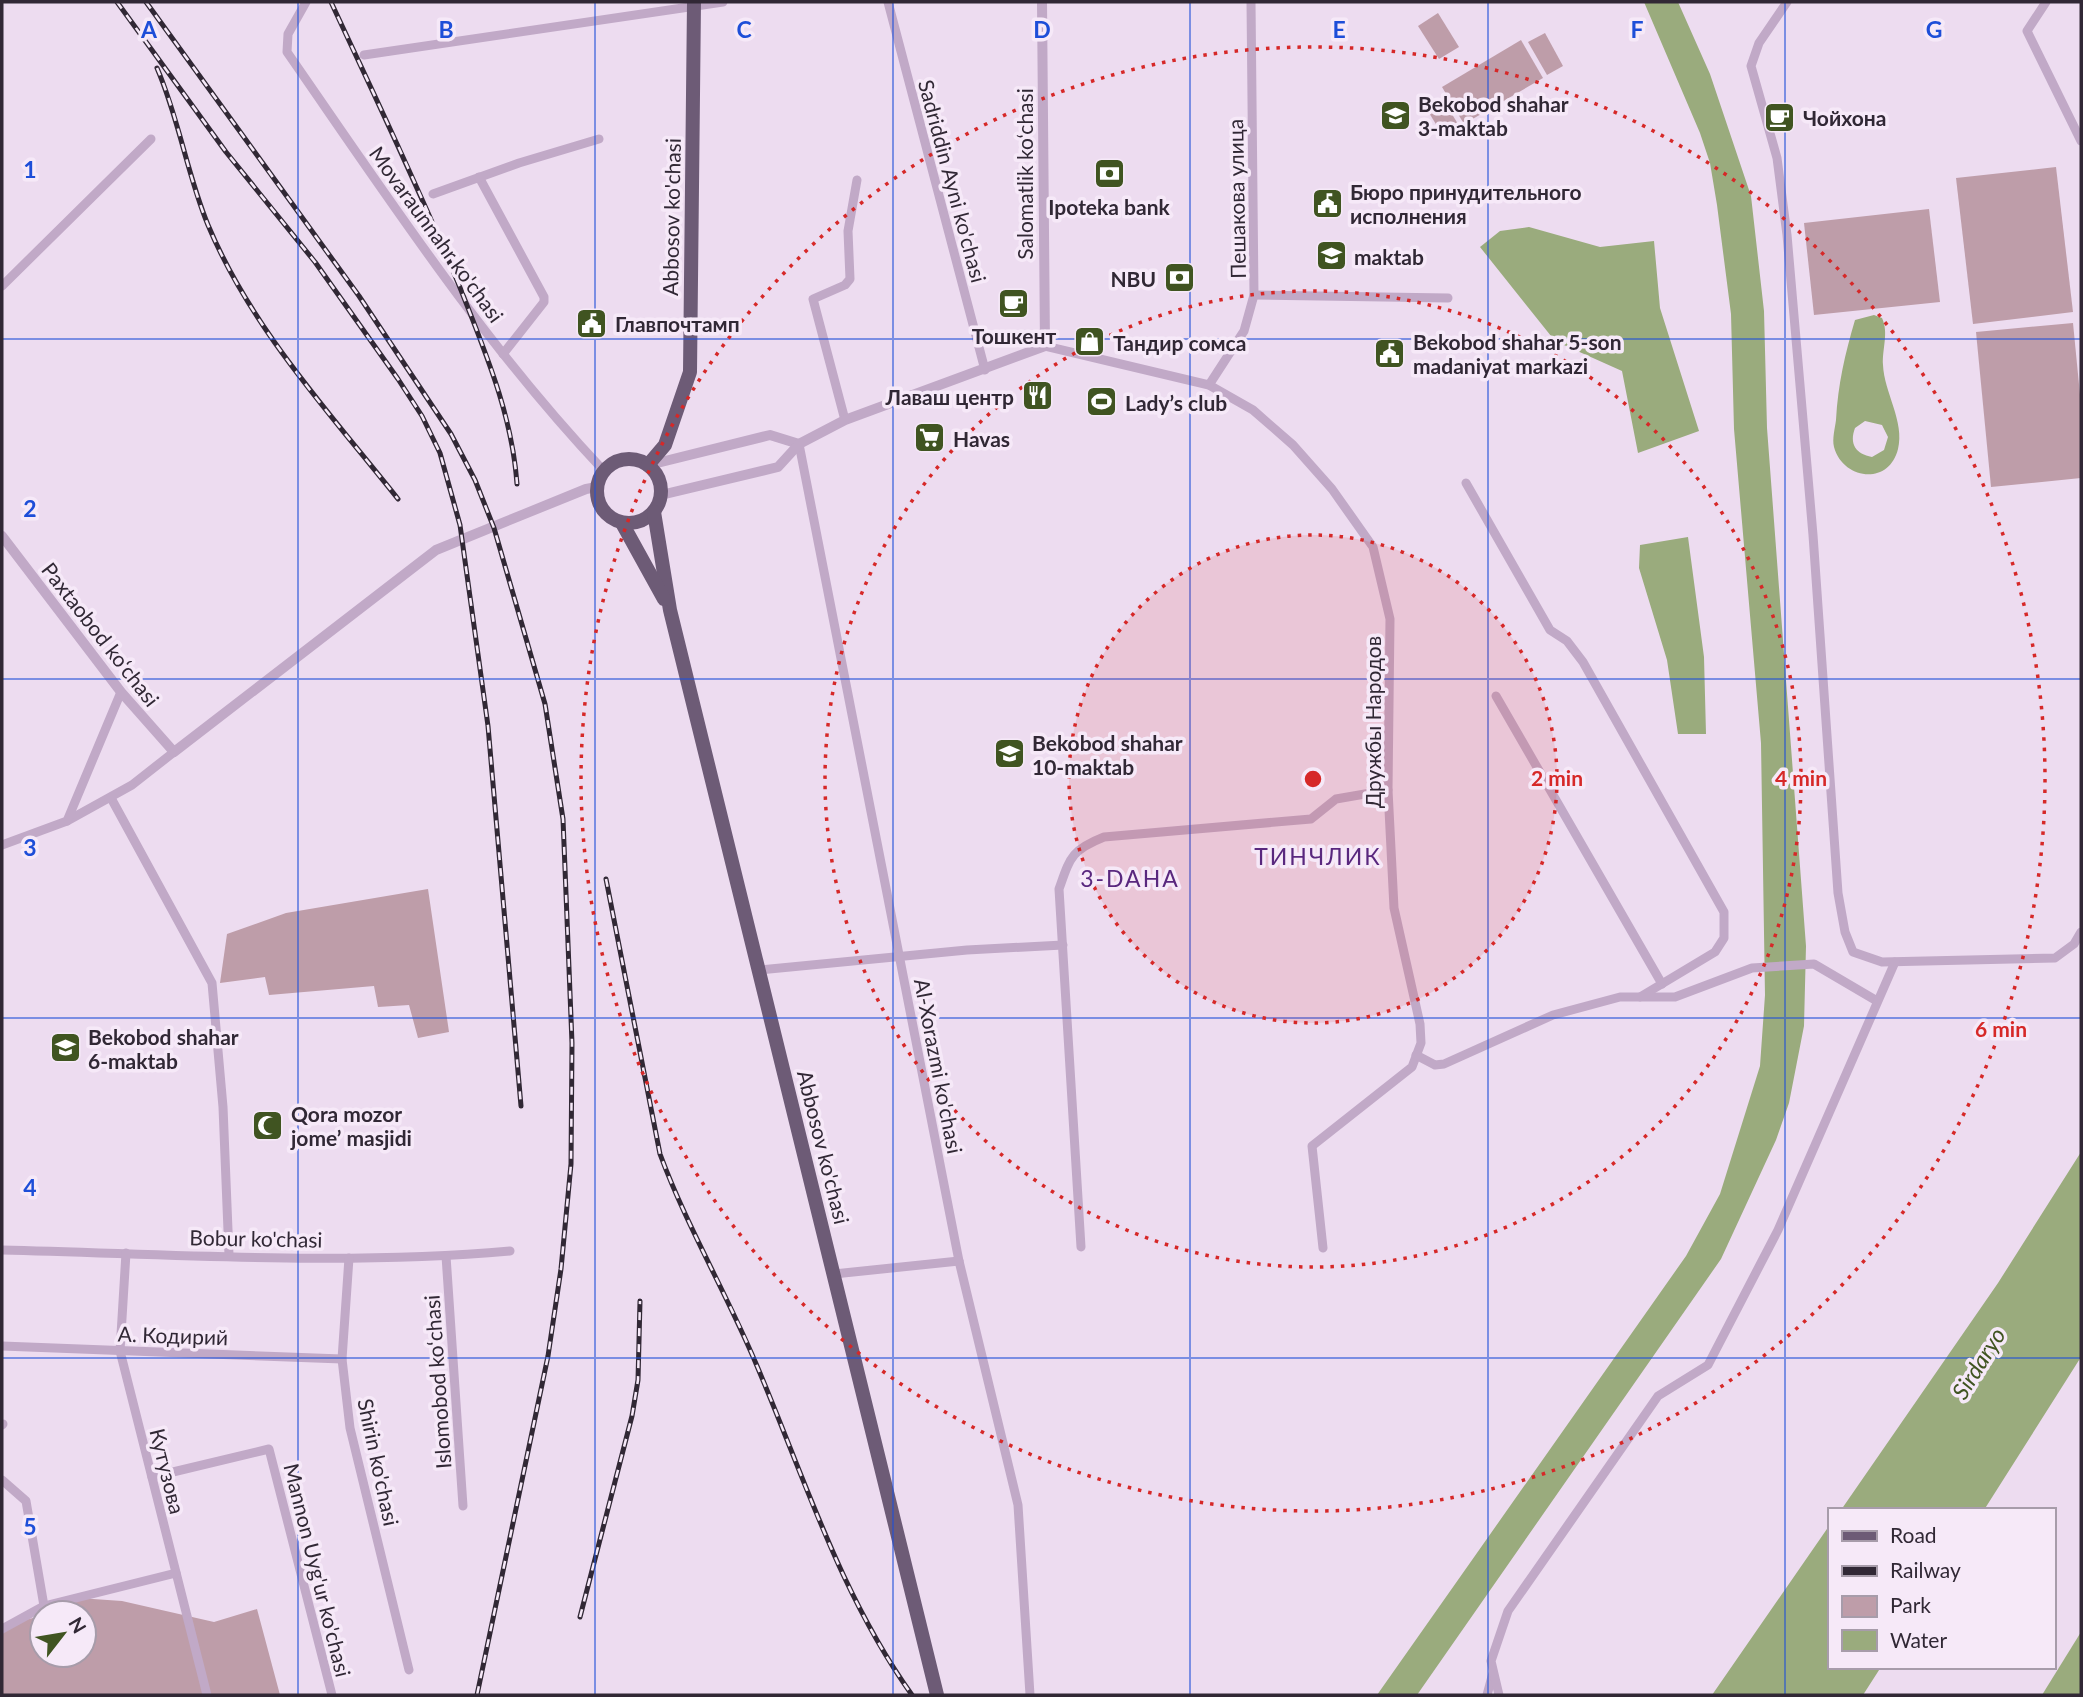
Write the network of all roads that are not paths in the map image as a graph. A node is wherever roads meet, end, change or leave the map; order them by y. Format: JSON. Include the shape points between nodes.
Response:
{"nodes":[{"id":1,"x":306,"y":2,"type":"edge"},
{"id":2,"x":723,"y":2,"type":"edge"},
{"id":3,"x":888,"y":2,"type":"edge"},
{"id":4,"x":1042,"y":2,"type":"edge"},
{"id":5,"x":1251,"y":2,"type":"edge"},
{"id":6,"x":1787,"y":2,"type":"edge"},
{"id":7,"x":2046,"y":2,"type":"edge"},
{"id":8,"x":694,"y":4,"type":"edge"},
{"id":9,"x":364,"y":55,"type":"dead end"},
{"id":10,"x":151,"y":139,"type":"dead end"},
{"id":11,"x":599,"y":139,"type":"dead end"},
{"id":12,"x":2081,"y":141,"type":"edge"},
{"id":13,"x":479,"y":177,"type":"junction"},
{"id":14,"x":857,"y":180,"type":"dead end"},
{"id":15,"x":433,"y":194,"type":"dead end"},
{"id":16,"x":2,"y":286,"type":"edge"},
{"id":17,"x":1254,"y":295,"type":"junction"},
{"id":18,"x":1448,"y":298,"type":"dead end"},
{"id":19,"x":1045,"y":346,"type":"junction"},
{"id":20,"x":503,"y":354,"type":"junction"},
{"id":21,"x":985,"y":370,"type":"junction"},
{"id":22,"x":1209,"y":385,"type":"junction"},
{"id":23,"x":845,"y":420,"type":"junction"},
{"id":24,"x":799,"y":444,"type":"junction"},
{"id":25,"x":648,"y":465,"type":"junction"},
{"id":26,"x":604,"y":471,"type":"junction"},
{"id":27,"x":1466,"y":482,"type":"dead end"},
{"id":28,"x":597,"y":487,"type":"junction"},
{"id":29,"x":661,"y":495,"type":"junction"},
{"id":30,"x":654,"y":512,"type":"junction"},
{"id":31,"x":621,"y":523,"type":"junction"},
{"id":32,"x":2,"y":536,"type":"edge"},
{"id":33,"x":670,"y":610,"type":"junction"},
{"id":34,"x":121,"y":692,"type":"junction"},
{"id":35,"x":1496,"y":696,"type":"dead end"},
{"id":36,"x":174,"y":752,"type":"junction"},
{"id":37,"x":1388,"y":790,"type":"junction"},
{"id":38,"x":111,"y":797,"type":"junction"},
{"id":39,"x":67,"y":821,"type":"junction"},
{"id":40,"x":2,"y":845,"type":"edge"},
{"id":41,"x":2081,"y":932,"type":"edge"},
{"id":42,"x":1063,"y":945,"type":"junction"},
{"id":43,"x":899,"y":956,"type":"junction"},
{"id":44,"x":1895,"y":962,"type":"junction"},
{"id":45,"x":760,"y":970,"type":"junction"},
{"id":46,"x":1662,"y":984,"type":"junction"},
{"id":47,"x":1640,"y":997,"type":"junction"},
{"id":48,"x":1877,"y":1001,"type":"junction"},
{"id":49,"x":1416,"y":1055,"type":"junction"},
{"id":50,"x":1081,"y":1247,"type":"dead end"},
{"id":51,"x":1323,"y":1248,"type":"dead end"},
{"id":52,"x":2,"y":1250,"type":"edge"},
{"id":53,"x":510,"y":1251,"type":"dead end"},
{"id":54,"x":126,"y":1253,"type":"junction"},
{"id":55,"x":229,"y":1255,"type":"junction"},
{"id":56,"x":446,"y":1256,"type":"junction"},
{"id":57,"x":349,"y":1258,"type":"junction"},
{"id":58,"x":959,"y":1261,"type":"junction"},
{"id":59,"x":834,"y":1274,"type":"junction"},
{"id":60,"x":2,"y":1346,"type":"edge"},
{"id":61,"x":120,"y":1351,"type":"junction"},
{"id":62,"x":342,"y":1359,"type":"junction"},
{"id":63,"x":152,"y":1477,"type":"junction"},
{"id":64,"x":2,"y":1480,"type":"edge"},
{"id":65,"x":463,"y":1506,"type":"dead end"},
{"id":66,"x":176,"y":1573,"type":"junction"},
{"id":67,"x":43,"y":1599,"type":"edge"},
{"id":68,"x":72,"y":1599,"type":"edge"},
{"id":69,"x":28,"y":1615,"type":"edge"},
{"id":70,"x":2,"y":1629,"type":"edge"},
{"id":71,"x":409,"y":1670,"type":"dead end"},
{"id":72,"x":1493,"y":1672,"type":"junction"},
{"id":73,"x":206,"y":1695,"type":"edge"},
{"id":74,"x":332,"y":1695,"type":"edge"},
{"id":75,"x":937,"y":1695,"type":"edge"},
{"id":76,"x":1030,"y":1695,"type":"edge"},
{"id":77,"x":1487,"y":1695,"type":"edge"},
{"id":78,"x":1499,"y":1695,"type":"edge"}],
"edges":[{"from":1,"to":20,"type":"street","name":"Movaraunnahr ko'chasi","via":[[288,34],[287,52],[471,317]]},
{"from":2,"to":8,"type":"street"},
{"from":3,"to":21,"type":"street","name":"Sadriddin Ayni ko'chasi"},
{"from":4,"to":19,"type":"street","name":"Salomatlik ko‘chasi"},
{"from":5,"to":17,"type":"street","name":"Пешакова улица"},
{"from":6,"to":44,"type":"street","via":[[1759,43],[1751,66],[1777,158],[1787,234],[1838,893],[1853,952]]},
{"from":7,"to":12,"type":"street","via":[[2027,31]]},
{"from":8,"to":9,"type":"street"},
{"from":8,"to":25,"type":"main road","name":"Abbosov ko'chasi","via":[[690,372],[665,445]]},
{"from":10,"to":16,"type":"street"},
{"from":11,"to":13,"type":"street"},
{"from":13,"to":15,"type":"street"},
{"from":13,"to":20,"type":"street","via":[[544,297]]},
{"from":14,"to":23,"type":"street","via":[[848,230],[850,279],[813,299]]},
{"from":17,"to":18,"type":"street"},
{"from":17,"to":22,"type":"street","name":"Пешакова улица","via":[[1244,331]]},
{"from":19,"to":21,"type":"street"},
{"from":19,"to":22,"type":"street","name":"Дружбы Народов"},
{"from":20,"to":26,"type":"street","name":"Movaraunnahr ko'chasi"},
{"from":21,"to":23,"type":"street"},
{"from":22,"to":37,"type":"street","name":"Дружбы Народов","via":[[1253,410],[1293,446],[1332,489],[1373,547],[1390,619]]},
{"from":23,"to":24,"type":"street"},
{"from":24,"to":25,"type":"street","via":[[770,435]]},
{"from":24,"to":29,"type":"street","via":[[778,467]]},
{"from":24,"to":43,"type":"street","name":"Al-Xorazmi ko'chasi"},
{"from":25,"to":26,"type":"main road","via":[[619,460]]},
{"from":25,"to":29,"type":"main road","via":[[659,478]]},
{"from":26,"to":28,"type":"main road"},
{"from":27,"to":46,"type":"street","via":[[1550,630],[1583,662],[1719,900],[1726,928],[1721,945]]},
{"from":28,"to":31,"type":"main road","via":[[604,511]]},
{"from":28,"to":36,"type":"street","via":[[436,551]]},
{"from":29,"to":30,"type":"main road"},
{"from":30,"to":31,"type":"main road","via":[[639,522]]},
{"from":30,"to":33,"type":"main road","name":"Abbosov ko'chasi"},
{"from":31,"to":33,"type":"main road","name":"Abbosov ko'chasi"},
{"from":32,"to":34,"type":"street","name":"Paxtaobod ko‘chasi"},
{"from":33,"to":45,"type":"main road","name":"Abbosov ko'chasi"},
{"from":34,"to":36,"type":"street","name":"Paxtaobod ko‘chasi"},
{"from":34,"to":39,"type":"street"},
{"from":35,"to":46,"type":"street"},
{"from":36,"to":38,"type":"street"},
{"from":37,"to":42,"type":"street","via":[[1336,799],[1311,819],[1104,837],[1084,845],[1070,857],[1059,889]]},
{"from":37,"to":49,"type":"street","name":"Дружбы Народов","via":[[1394,908],[1420,1024]]},
{"from":38,"to":39,"type":"street"},
{"from":38,"to":55,"type":"street","via":[[212,983]]},
{"from":39,"to":40,"type":"street"},
{"from":41,"to":44,"type":"street","via":[[2074,944],[2055,958]]},
{"from":42,"to":43,"type":"street"},
{"from":42,"to":50,"type":"street"},
{"from":43,"to":45,"type":"street"},
{"from":43,"to":58,"type":"street","name":"Al-Xorazmi ko'chasi"},
{"from":44,"to":48,"type":"street"},
{"from":45,"to":59,"type":"main road","name":"Abbosov ko'chasi"},
{"from":46,"to":47,"type":"street"},
{"from":47,"to":48,"type":"street","via":[[1675,997],[1752,968],[1814,964]]},
{"from":47,"to":49,"type":"street","via":[[1620,996],[1553,1015],[1444,1064],[1435,1065]]},
{"from":48,"to":72,"type":"street","via":[[1778,1230],[1708,1365],[1658,1396],[1508,1611],[1491,1661]]},
{"from":49,"to":51,"type":"street","via":[[1412,1067],[1312,1146]]},
{"from":52,"to":54,"type":"street","name":"Bobur ko'chasi"},
{"from":53,"to":56,"type":"street","name":"Bobur ko'chasi"},
{"from":54,"to":55,"type":"street","name":"Bobur ko'chasi"},
{"from":54,"to":61,"type":"street","name":"Кутузова"},
{"from":55,"to":57,"type":"street","name":"Bobur ko'chasi"},
{"from":56,"to":57,"type":"street","name":"Bobur ko'chasi"},
{"from":56,"to":65,"type":"street","name":"Islomobod koʻchasi"},
{"from":57,"to":62,"type":"street","name":"Shirin ko'chasi"},
{"from":58,"to":59,"type":"street"},
{"from":58,"to":76,"type":"street","name":"Al-Xorazmi ko'chasi","via":[[1018,1505]]},
{"from":59,"to":75,"type":"main road","name":"Abbosov ko'chasi"},
{"from":60,"to":61,"type":"street","name":"А. Кодирий"},
{"from":61,"to":62,"type":"street","name":"А. Кодирий"},
{"from":61,"to":63,"type":"street","name":"Кутузова"},
{"from":62,"to":71,"type":"street","name":"Shirin ko'chasi","via":[[350,1428]]},
{"from":63,"to":66,"type":"street","name":"Кутузова"},
{"from":63,"to":74,"type":"street","name":"Mannon Uyg'ur ko'chasi","via":[[270,1448]]},
{"from":64,"to":67,"type":"street","via":[[26,1501]]},
{"from":66,"to":68,"type":"street"},
{"from":66,"to":73,"type":"street","name":"Кутузова"},
{"from":69,"to":70,"type":"street"},
{"from":72,"to":77,"type":"street"},
{"from":72,"to":78,"type":"street"}]}
